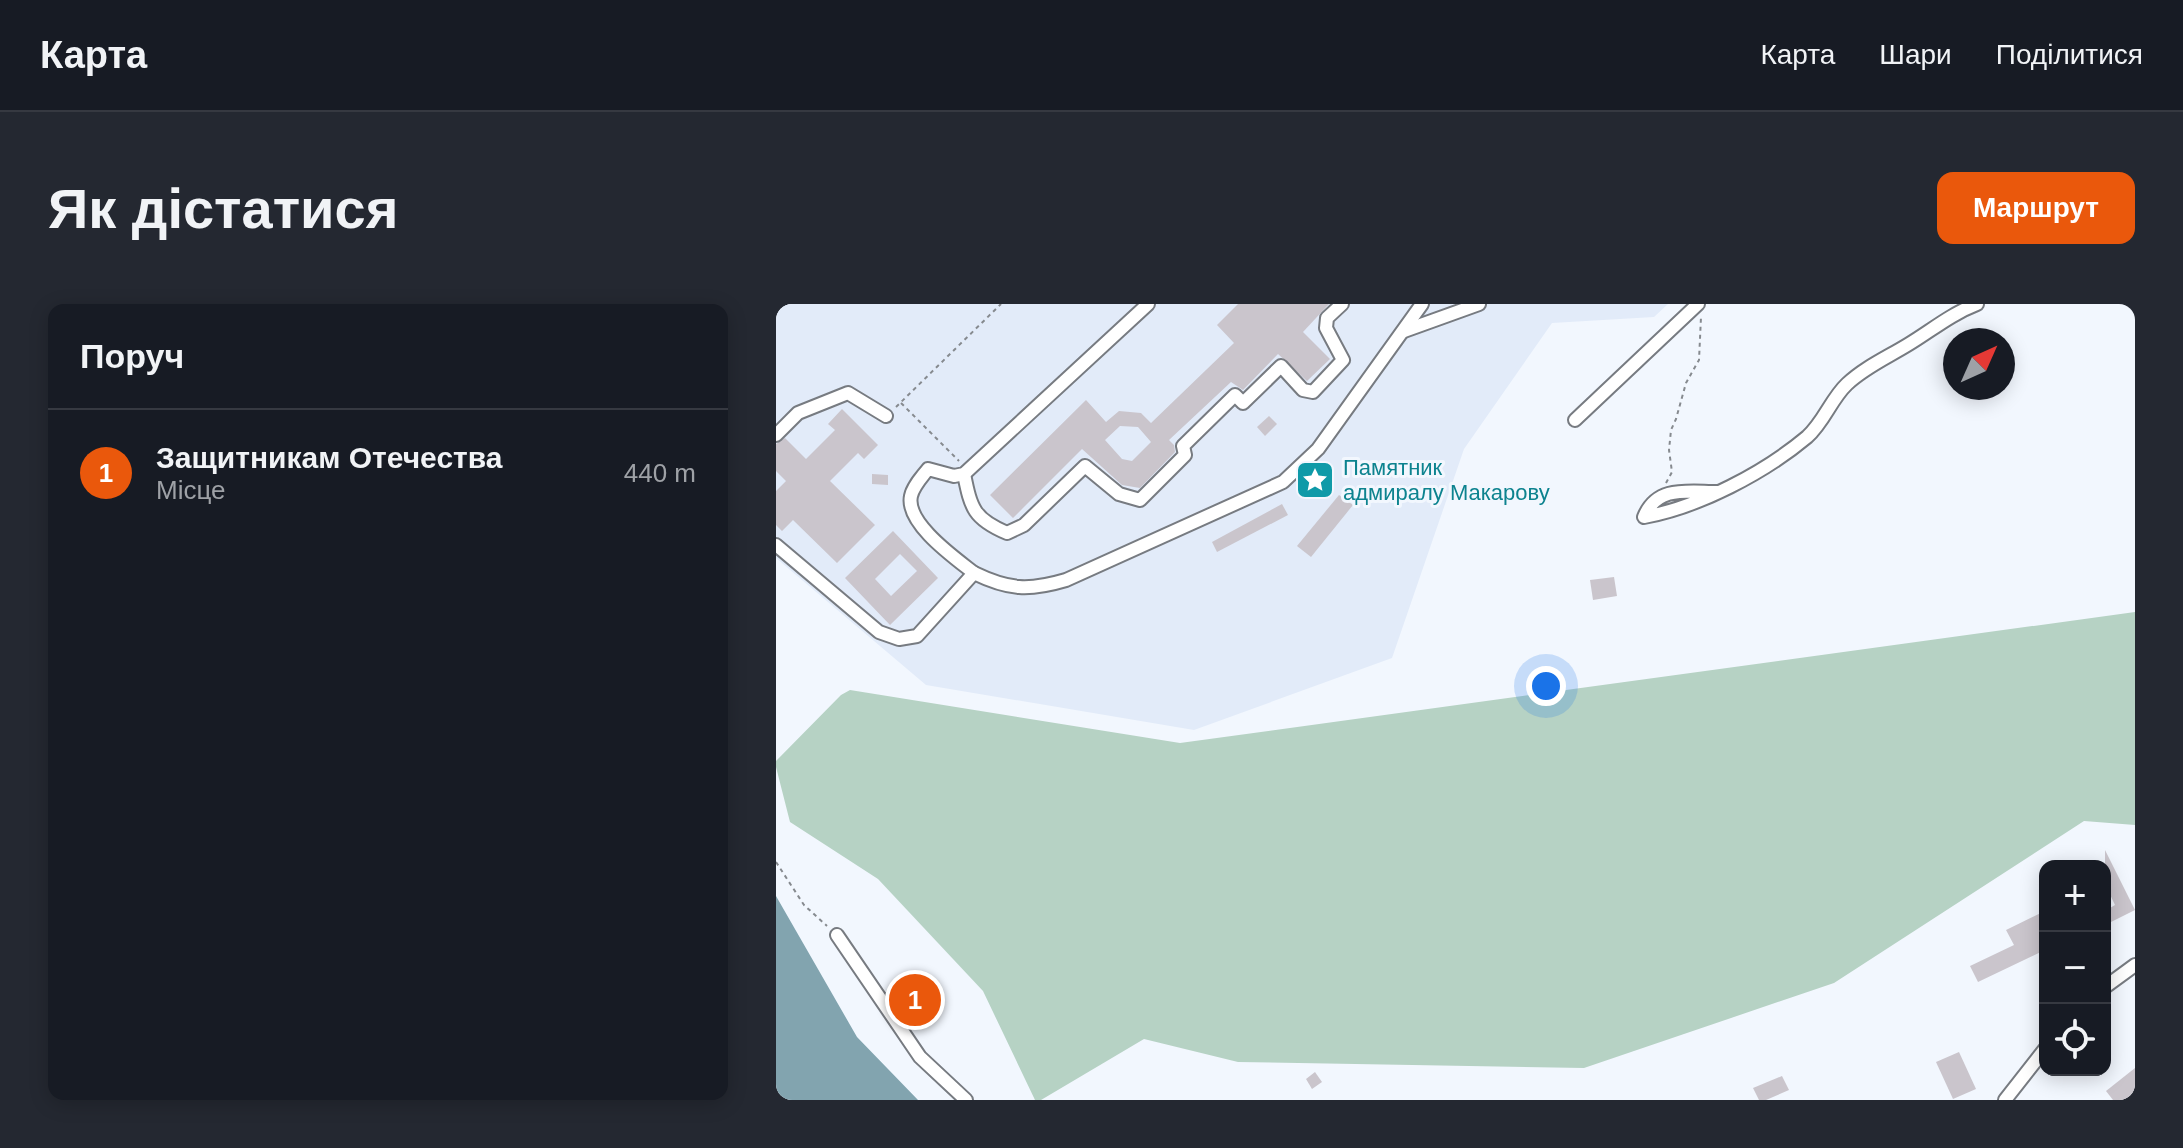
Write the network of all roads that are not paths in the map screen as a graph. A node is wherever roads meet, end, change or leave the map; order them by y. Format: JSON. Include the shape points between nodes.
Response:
{"nodes":[{"id":1,"x":1148,"y":304,"type":"edge"},
{"id":2,"x":1342,"y":304,"type":"edge"},
{"id":3,"x":1422,"y":304,"type":"edge"},
{"id":4,"x":1479,"y":304,"type":"edge"},
{"id":5,"x":1698,"y":304,"type":"edge"},
{"id":6,"x":1977,"y":304,"type":"edge"},
{"id":7,"x":1464,"y":307,"type":"edge"},
{"id":8,"x":1404,"y":331,"type":"junction"},
{"id":9,"x":886,"y":416,"type":"road end"},
{"id":10,"x":1575,"y":420,"type":"dead end"},
{"id":11,"x":776,"y":435,"type":"edge"},
{"id":12,"x":966,"y":473,"type":"junction"},
{"id":13,"x":1718,"y":492,"type":"junction"},
{"id":14,"x":776,"y":545,"type":"edge"},
{"id":15,"x":974,"y":573,"type":"junction"},
{"id":16,"x":837,"y":935,"type":"road end"},
{"id":17,"x":2135,"y":965,"type":"edge"},
{"id":18,"x":2111,"y":983,"type":"edge"},
{"id":19,"x":2039,"y":1057,"type":"edge"},
{"id":20,"x":966,"y":1100,"type":"edge"},
{"id":21,"x":2005,"y":1100,"type":"edge"}],
"edges":[{"from":1,"to":12,"type":"street"},
{"from":2,"to":12,"type":"street","via":[[1327,318],[1326,328],[1343,360],[1313,392],[1303,390],[1281,366],[1243,403],[1235,395],[1183,446],[1185,455],[1140,500],[1119,494],[1085,466],[1024,525],[1007,533],[976,514]]},
{"from":3,"to":8,"type":"street"},
{"from":4,"to":7,"type":"street"},
{"from":5,"to":10,"type":"street"},
{"from":6,"to":13,"type":"street","via":[[1863,370],[1807,437]]},
{"from":7,"to":8,"type":"street"},
{"from":8,"to":15,"type":"street","via":[[1318,449],[1283,482],[1040,588],[1012,588]]},
{"from":9,"to":11,"type":"street","via":[[848,393],[798,413]]},
{"from":12,"to":15,"type":"street","via":[[954,476],[928,469],[910,501],[931,537]]},
{"from":13,"to":13,"type":"street","via":[[1644,517],[1660,494]]},
{"from":14,"to":15,"type":"street","via":[[879,632],[899,639],[917,636]]},
{"from":16,"to":20,"type":"street","via":[[920,1057]]},
{"from":17,"to":18,"type":"street"},
{"from":19,"to":21,"type":"street"}]}
